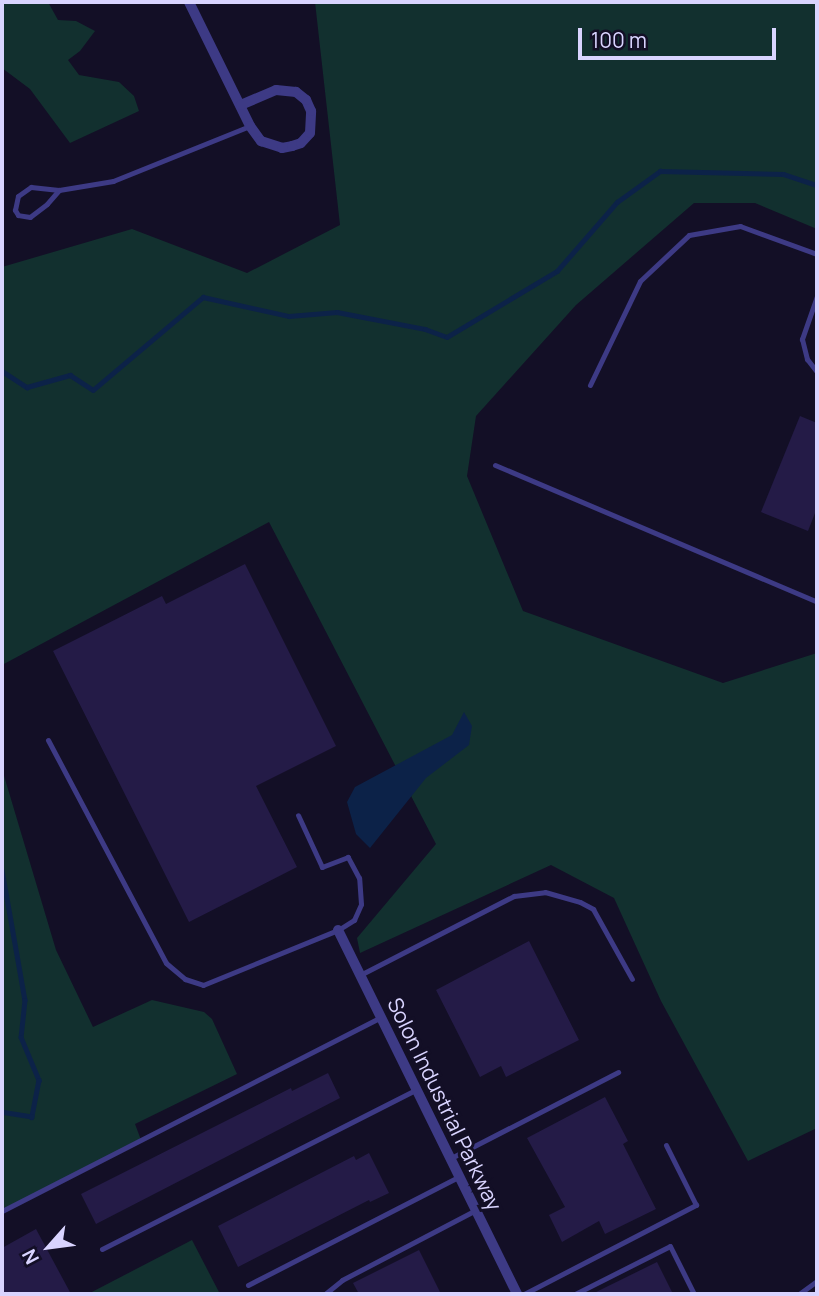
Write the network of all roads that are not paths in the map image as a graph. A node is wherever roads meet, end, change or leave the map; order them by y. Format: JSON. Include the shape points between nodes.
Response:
{"nodes":[{"id":1,"x":189,"y":2,"type":"edge"},
{"id":2,"x":240,"y":105,"type":"junction"},
{"id":3,"x":250,"y":126,"type":"junction"},
{"id":4,"x":58,"y":190,"type":"junction"},
{"id":5,"x":817,"y":254,"type":"edge"},
{"id":6,"x":817,"y":296,"type":"edge"},
{"id":7,"x":817,"y":372,"type":"edge"},
{"id":8,"x":590,"y":385,"type":"dead end"},
{"id":9,"x":495,"y":465,"type":"dead end"},
{"id":10,"x":817,"y":602,"type":"edge"},
{"id":11,"x":48,"y":740,"type":"dead end"},
{"id":12,"x":298,"y":815,"type":"dead end"},
{"id":13,"x":338,"y":930,"type":"junction"},
{"id":14,"x":360,"y":975,"type":"junction"},
{"id":15,"x":632,"y":979,"type":"dead end"},
{"id":16,"x":381,"y":1017,"type":"junction"},
{"id":17,"x":618,"y":1072,"type":"dead end"},
{"id":18,"x":417,"y":1089,"type":"junction"},
{"id":19,"x":666,"y":1144,"type":"dead end"},
{"id":20,"x":451,"y":1158,"type":"junction"},
{"id":21,"x":460,"y":1176,"type":"junction"},
{"id":22,"x":476,"y":1210,"type":"junction"},
{"id":23,"x":2,"y":1211,"type":"edge"},
{"id":24,"x":102,"y":1249,"type":"dead end"},
{"id":25,"x":817,"y":1281,"type":"edge"},
{"id":26,"x":248,"y":1285,"type":"dead end"},
{"id":27,"x":325,"y":1294,"type":"edge"},
{"id":28,"x":517,"y":1294,"type":"edge"},
{"id":29,"x":524,"y":1294,"type":"edge"},
{"id":30,"x":575,"y":1294,"type":"edge"},
{"id":31,"x":694,"y":1294,"type":"edge"},
{"id":32,"x":799,"y":1294,"type":"edge"}],
"edges":[{"from":1,"to":2,"type":"street"},
{"from":2,"to":3,"type":"street"},
{"from":2,"to":3,"type":"street","via":[[286,90],[306,100],[311,111],[310,133],[292,146],[261,141]]},
{"from":3,"to":4,"type":"lane","via":[[113,181]]},
{"from":4,"to":4,"type":"lane","via":[[31,187],[23,191],[16,202],[18,215],[30,217]]},
{"from":5,"to":8,"type":"lane","via":[[740,226],[689,235],[640,281]]},
{"from":6,"to":7,"type":"lane","via":[[802,339],[807,359]]},
{"from":9,"to":10,"type":"lane"},
{"from":11,"to":13,"type":"lane","via":[[166,963],[185,979],[203,985]]},
{"from":12,"to":13,"type":"lane","via":[[322,867],[348,857],[359,878],[361,904],[354,920]]},
{"from":13,"to":14,"type":"street","name":"Solon Industrial Parkway"},
{"from":14,"to":15,"type":"lane","via":[[514,896],[545,892],[593,909]]},
{"from":14,"to":16,"type":"street","name":"Solon Industrial Parkway"},
{"from":16,"to":18,"type":"street","name":"Solon Industrial Parkway"},
{"from":16,"to":23,"type":"lane"},
{"from":17,"to":20,"type":"lane"},
{"from":18,"to":20,"type":"street","name":"Solon Industrial Parkway"},
{"from":18,"to":24,"type":"lane"},
{"from":19,"to":29,"type":"lane","via":[[696,1205]]},
{"from":20,"to":21,"type":"street","name":"Solon Industrial Parkway"},
{"from":21,"to":22,"type":"street","name":"Solon Industrial Parkway"},
{"from":21,"to":26,"type":"lane"},
{"from":22,"to":27,"type":"lane","via":[[342,1280]]},
{"from":22,"to":28,"type":"street","name":"Solon Industrial Parkway"},
{"from":25,"to":32,"type":"lane"},
{"from":30,"to":31,"type":"lane","via":[[670,1246]]}]}
